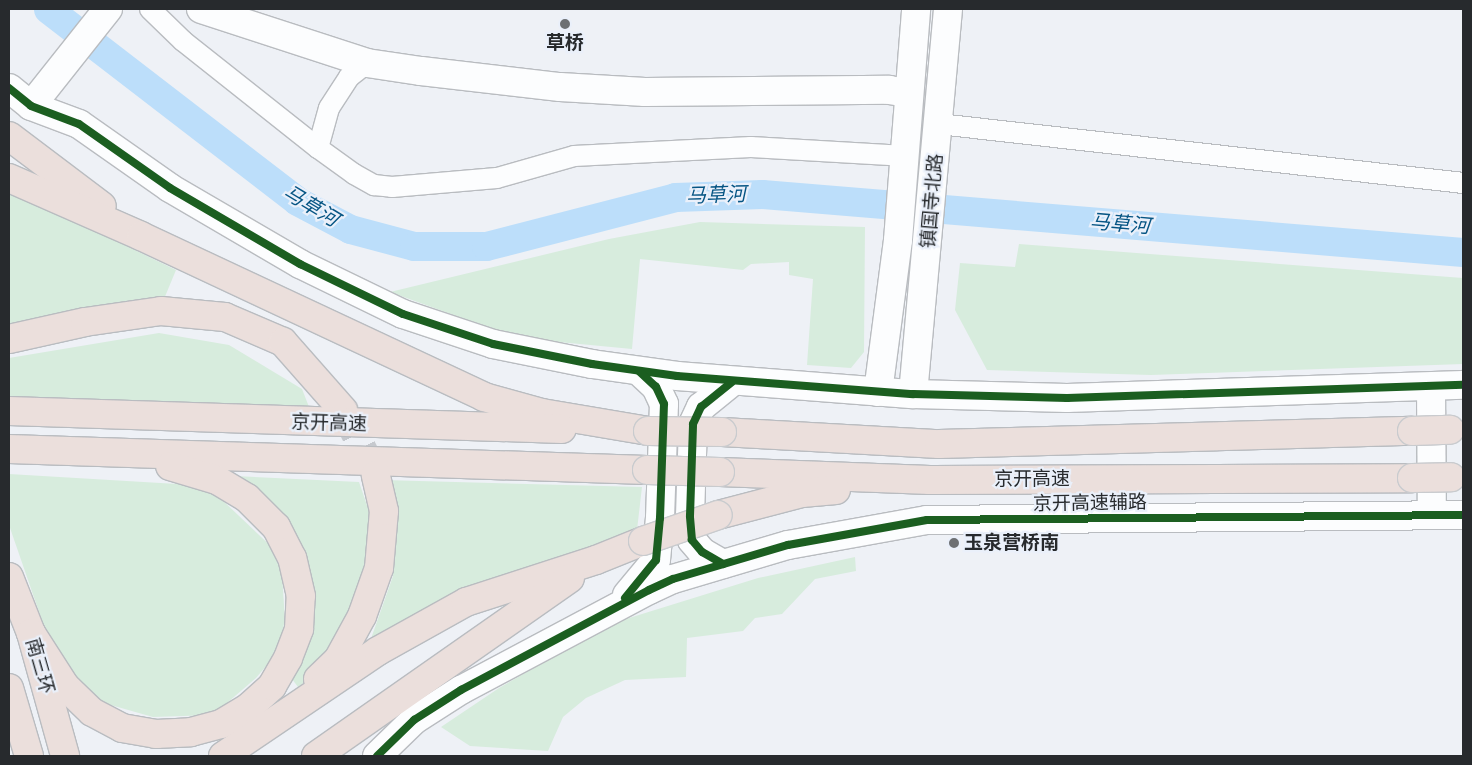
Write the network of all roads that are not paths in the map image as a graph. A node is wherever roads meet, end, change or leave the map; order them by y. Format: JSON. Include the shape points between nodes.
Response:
{"nodes":[{"id":1,"x":108,"y":9,"type":"edge"},
{"id":2,"x":150,"y":9,"type":"edge"},
{"id":3,"x":202,"y":9,"type":"edge"},
{"id":4,"x":916,"y":9,"type":"edge"},
{"id":5,"x":948,"y":9,"type":"edge"},
{"id":6,"x":367,"y":63,"type":"junction"},
{"id":7,"x":9,"y":88,"type":"edge"},
{"id":8,"x":909,"y":93,"type":"junction"},
{"id":9,"x":31,"y":106,"type":"junction"},
{"id":10,"x":939,"y":124,"type":"junction"},
{"id":11,"x":9,"y":136,"type":"edge"},
{"id":12,"x":318,"y":148,"type":"junction"},
{"id":13,"x":904,"y":160,"type":"junction"},
{"id":14,"x":9,"y":178,"type":"edge"},
{"id":15,"x":1463,"y":183,"type":"edge"},
{"id":16,"x":141,"y":236,"type":"junction"},
{"id":17,"x":9,"y":339,"type":"edge"},
{"id":18,"x":639,"y":371,"type":"junction"},
{"id":19,"x":732,"y":382,"type":"junction"},
{"id":20,"x":1463,"y":385,"type":"edge"},
{"id":21,"x":1431,"y":387,"type":"junction"},
{"id":22,"x":878,"y":392,"type":"junction"},
{"id":23,"x":913,"y":394,"type":"junction"},
{"id":24,"x":343,"y":410,"type":"tunnel mouth"},
{"id":25,"x":9,"y":411,"type":"edge"},
{"id":26,"x":1456,"y":430,"type":"edge"},
{"id":27,"x":648,"y":431,"type":"junction"},
{"id":28,"x":9,"y":449,"type":"edge"},
{"id":29,"x":130,"y":455,"type":"junction"},
{"id":30,"x":376,"y":476,"type":"tunnel mouth"},
{"id":31,"x":1457,"y":477,"type":"edge"},
{"id":32,"x":930,"y":480,"type":"junction"},
{"id":33,"x":1432,"y":515,"type":"junction"},
{"id":34,"x":1463,"y":515,"type":"edge"},
{"id":35,"x":596,"y":560,"type":"junction"},
{"id":36,"x":723,"y":564,"type":"junction"},
{"id":37,"x":9,"y":577,"type":"edge"},
{"id":38,"x":614,"y":609,"type":"junction"},
{"id":39,"x":31,"y":632,"type":"junction"},
{"id":40,"x":9,"y":688,"type":"edge"},
{"id":41,"x":281,"y":714,"type":"junction"},
{"id":42,"x":29,"y":756,"type":"edge"},
{"id":43,"x":65,"y":756,"type":"edge"},
{"id":44,"x":223,"y":756,"type":"edge"},
{"id":45,"x":316,"y":756,"type":"edge"},
{"id":46,"x":378,"y":756,"type":"edge"}],
"edges":[{"from":1,"to":9,"type":"street"},
{"from":2,"to":12,"type":"street","via":[[183,41]]},
{"from":3,"to":6,"type":"street"},
{"from":4,"to":8,"type":"street","name":"镇国寺北路"},
{"from":5,"to":10,"type":"street","name":"镇国寺北路"},
{"from":6,"to":8,"type":"street","via":[[560,87],[645,92],[889,90]]},
{"from":6,"to":12,"type":"street","via":[[349,77],[329,108]]},
{"from":7,"to":9,"type":"street"},
{"from":8,"to":13,"type":"street","name":"镇国寺北路"},
{"from":9,"to":18,"type":"street","via":[[79,124],[178,193],[300,264],[403,314],[492,344]]},
{"from":10,"to":15,"type":"street"},
{"from":10,"to":23,"type":"street","name":"镇国寺北路"},
{"from":11,"to":16,"type":"highway"},
{"from":12,"to":13,"type":"street","via":[[374,185],[392,187],[497,178],[574,156],[751,146]]},
{"from":13,"to":22,"type":"street","name":"镇国寺北路","via":[[898,240]]},
{"from":14,"to":16,"type":"highway"},
{"from":16,"to":27,"type":"highway","via":[[484,397],[542,413]]},
{"from":17,"to":24,"type":"highway","via":[[85,322],[161,311],[225,317],[283,342]]},
{"from":18,"to":19,"type":"street"},
{"from":18,"to":38,"type":"street","via":[[656,387],[664,404],[656,560],[643,580]]},
{"from":19,"to":22,"type":"street"},
{"from":19,"to":36,"type":"street","via":[[701,407],[693,424],[692,540],[702,552]]},
{"from":20,"to":21,"type":"street"},
{"from":21,"to":23,"type":"street","via":[[1067,398]]},
{"from":21,"to":33,"type":"street"},
{"from":22,"to":23,"type":"street"},
{"from":25,"to":27,"type":"highway","name":"京开高速"},
{"from":26,"to":27,"type":"highway","name":"京开高速","bridge":true,"via":[[939,444]]},
{"from":28,"to":29,"type":"highway"},
{"from":29,"to":32,"type":"highway","name":"京开高速","bridge":true},
{"from":29,"to":39,"type":"highway","via":[[217,480],[247,498],[276,527],[292,558],[301,596],[299,629],[288,658],[272,686],[249,707],[221,724],[191,732],[156,734],[122,728],[92,712],[65,686]]},
{"from":30,"to":41,"type":"highway","via":[[384,511],[379,568],[362,616],[338,660]]},
{"from":31,"to":32,"type":"highway","name":"京开高速","bridge":true},
{"from":32,"to":35,"type":"highway","bridge":true,"via":[[802,493],[718,515]]},
{"from":33,"to":34,"type":"street","name":"京开高速辅路"},
{"from":33,"to":36,"type":"street","name":"京开高速辅路","via":[[927,520],[788,545]]},
{"from":35,"to":41,"type":"highway","via":[[466,602],[378,651]]},
{"from":35,"to":45,"type":"highway","via":[[483,636],[367,723]]},
{"from":36,"to":38,"type":"street","name":"京开高速辅路","via":[[673,579]]},
{"from":37,"to":39,"type":"highway","name":"南三环"},
{"from":38,"to":46,"type":"street","name":"京开高速辅路","via":[[461,690],[414,720]]},
{"from":39,"to":43,"type":"highway","name":"南三环"},
{"from":40,"to":42,"type":"highway","name":"南三环"},
{"from":41,"to":44,"type":"highway"}]}
